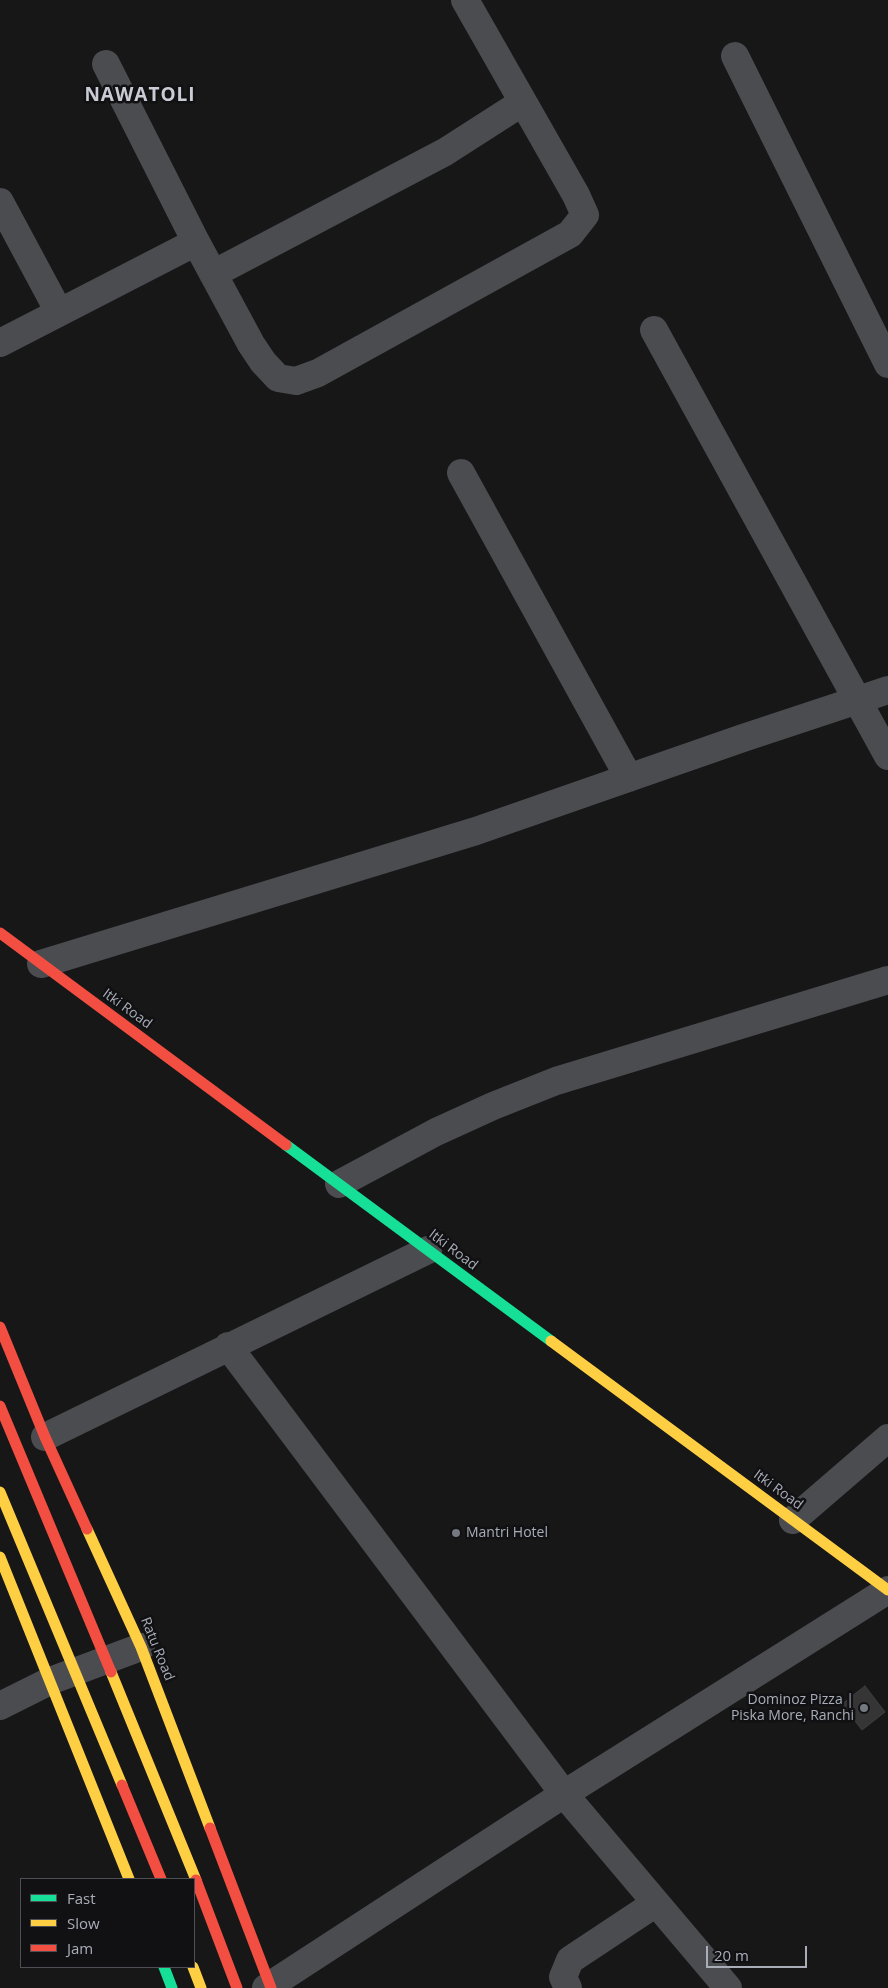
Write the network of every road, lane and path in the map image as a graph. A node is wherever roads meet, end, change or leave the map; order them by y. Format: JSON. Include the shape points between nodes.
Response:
{"nodes":[{"id":1,"x":465,"y":0,"type":"edge"},
{"id":2,"x":736,"y":56,"type":"dead end"},
{"id":3,"x":106,"y":64,"type":"dead end"},
{"id":4,"x":523,"y":102,"type":"junction"},
{"id":5,"x":0,"y":202,"type":"edge"},
{"id":6,"x":196,"y":242,"type":"junction"},
{"id":7,"x":213,"y":274,"type":"junction"},
{"id":8,"x":58,"y":312,"type":"junction"},
{"id":9,"x":654,"y":330,"type":"dead end"},
{"id":10,"x":0,"y":343,"type":"edge"},
{"id":11,"x":888,"y":364,"type":"edge"},
{"id":12,"x":461,"y":473,"type":"dead end"},
{"id":13,"x":888,"y":690,"type":"edge"},
{"id":14,"x":857,"y":701,"type":"junction"},
{"id":15,"x":888,"y":756,"type":"edge"},
{"id":16,"x":629,"y":778,"type":"junction"},
{"id":17,"x":0,"y":933,"type":"edge"},
{"id":18,"x":41,"y":964,"type":"junction"},
{"id":19,"x":888,"y":980,"type":"edge"},
{"id":20,"x":339,"y":1184,"type":"junction"},
{"id":21,"x":428,"y":1250,"type":"junction"},
{"id":22,"x":0,"y":1328,"type":"edge"},
{"id":23,"x":228,"y":1346,"type":"junction"},
{"id":24,"x":0,"y":1406,"type":"edge"},
{"id":25,"x":45,"y":1437,"type":"junction"},
{"id":26,"x":888,"y":1438,"type":"edge"},
{"id":27,"x":0,"y":1492,"type":"edge"},
{"id":28,"x":793,"y":1520,"type":"junction"},
{"id":29,"x":0,"y":1557,"type":"edge"},
{"id":30,"x":888,"y":1590,"type":"edge"},
{"id":31,"x":140,"y":1646,"type":"junction"},
{"id":32,"x":50,"y":1680,"type":"junction"},
{"id":33,"x":0,"y":1706,"type":"edge"},
{"id":34,"x":564,"y":1794,"type":"junction"},
{"id":35,"x":129,"y":1878,"type":"edge"},
{"id":36,"x":161,"y":1878,"type":"edge"},
{"id":37,"x":656,"y":1903,"type":"junction"},
{"id":38,"x":164,"y":1968,"type":"edge"},
{"id":39,"x":193,"y":1968,"type":"edge"},
{"id":40,"x":269,"y":1987,"type":"edge"},
{"id":41,"x":172,"y":1988,"type":"edge"},
{"id":42,"x":201,"y":1988,"type":"edge"},
{"id":43,"x":236,"y":1988,"type":"edge"},
{"id":44,"x":568,"y":1988,"type":"edge"},
{"id":45,"x":728,"y":1988,"type":"edge"}],
"edges":[{"from":1,"to":4,"type":"street"},
{"from":2,"to":11,"type":"street"},
{"from":3,"to":6,"type":"street"},
{"from":4,"to":7,"type":"street","via":[[445,152]]},
{"from":4,"to":7,"type":"street","via":[[585,215],[564,238],[318,373],[296,381],[278,378],[263,362]]},
{"from":5,"to":8,"type":"street"},
{"from":6,"to":7,"type":"street"},
{"from":6,"to":8,"type":"street"},
{"from":8,"to":10,"type":"street"},
{"from":9,"to":14,"type":"street"},
{"from":12,"to":16,"type":"street"},
{"from":13,"to":14,"type":"street"},
{"from":14,"to":15,"type":"street"},
{"from":14,"to":16,"type":"street"},
{"from":16,"to":18,"type":"street","via":[[476,831]]},
{"from":17,"to":18,"type":"main road","name":"Itki Road"},
{"from":18,"to":20,"type":"main road","name":"Itki Road"},
{"from":19,"to":20,"type":"street","via":[[556,1081],[436,1132]]},
{"from":20,"to":21,"type":"main road","name":"Itki Road"},
{"from":21,"to":23,"type":"street"},
{"from":21,"to":28,"type":"main road","name":"Itki Road"},
{"from":22,"to":25,"type":"main road","name":"Ratu Road"},
{"from":23,"to":25,"type":"street"},
{"from":23,"to":34,"type":"street"},
{"from":24,"to":43,"type":"main road","bridge":true,"via":[[187,1856]]},
{"from":25,"to":31,"type":"main road","name":"Ratu Road"},
{"from":26,"to":28,"type":"street"},
{"from":27,"to":36,"type":"main road","bridge":true},
{"from":28,"to":30,"type":"main road","name":"Itki Road"},
{"from":29,"to":32,"type":"main road"},
{"from":30,"to":34,"type":"street"},
{"from":31,"to":32,"type":"street"},
{"from":31,"to":40,"type":"main road","name":"Ratu Road"},
{"from":32,"to":33,"type":"street"},
{"from":32,"to":35,"type":"main road"},
{"from":34,"to":37,"type":"street"},
{"from":34,"to":40,"type":"street"},
{"from":37,"to":44,"type":"street","via":[[570,1960],[563,1977]]},
{"from":37,"to":45,"type":"street"},
{"from":38,"to":41,"type":"main road"},
{"from":39,"to":42,"type":"main road"}]}
